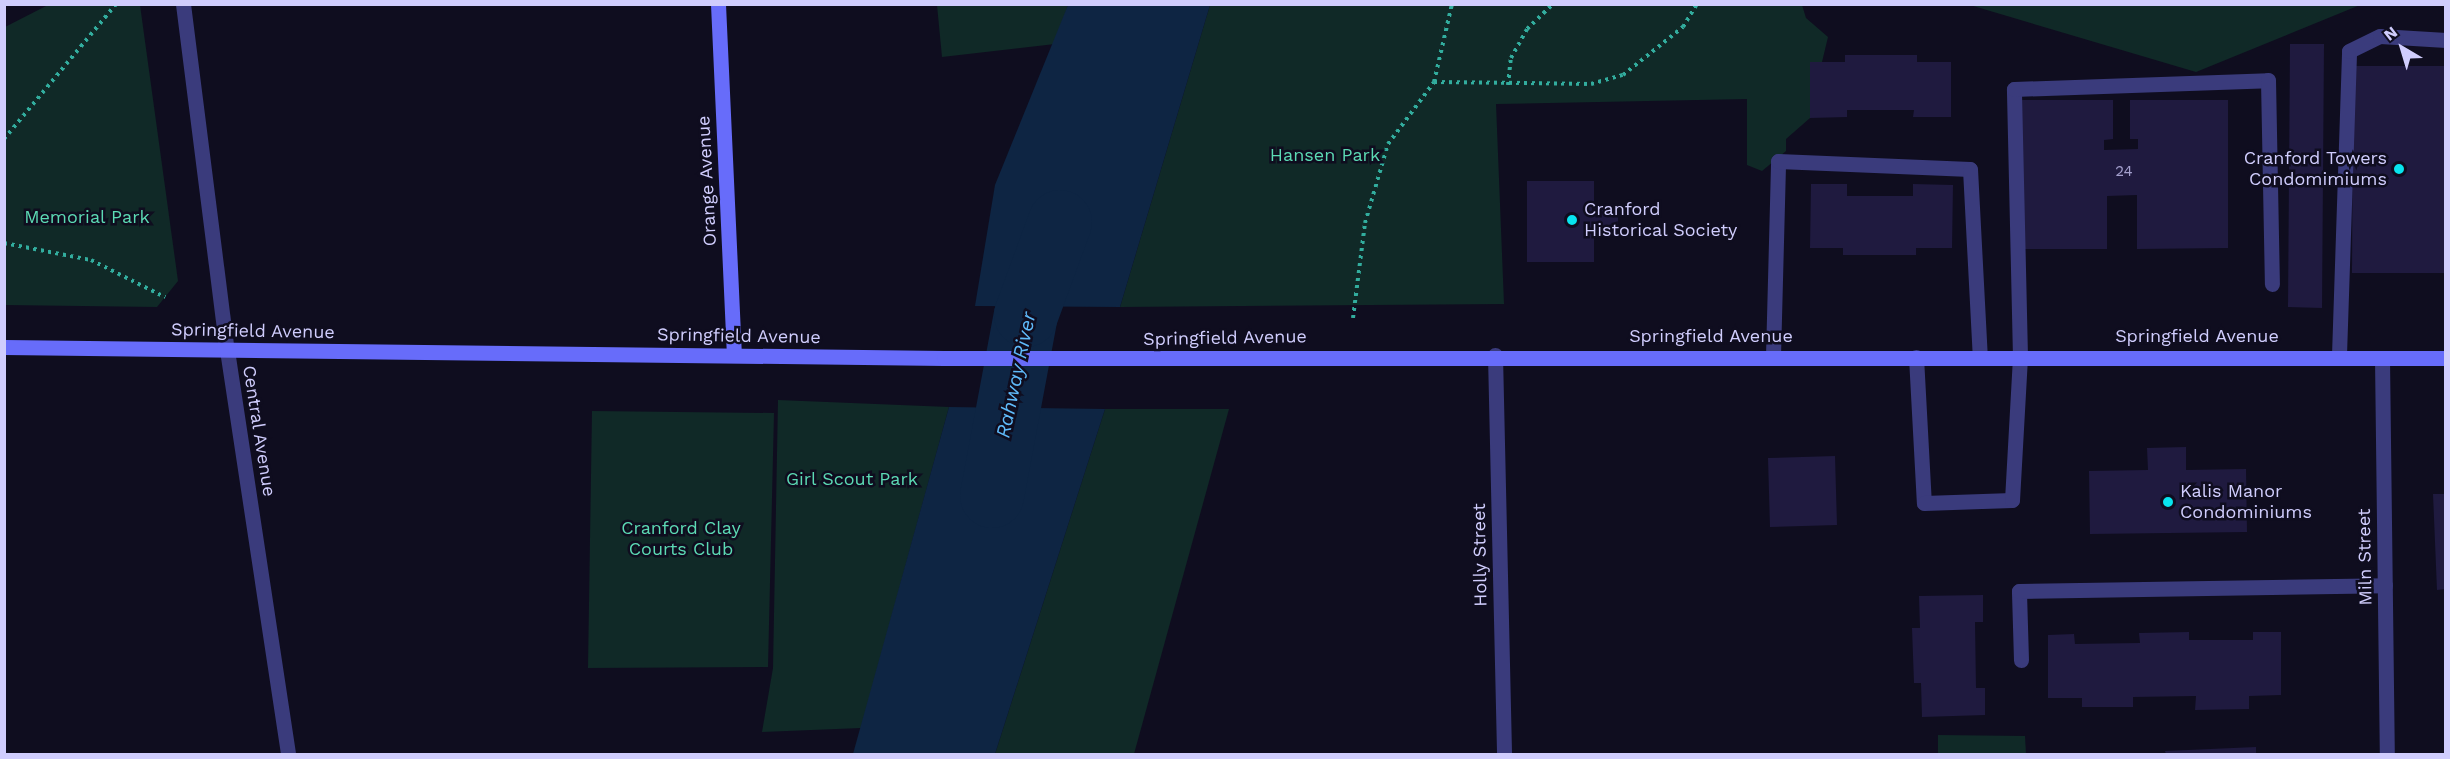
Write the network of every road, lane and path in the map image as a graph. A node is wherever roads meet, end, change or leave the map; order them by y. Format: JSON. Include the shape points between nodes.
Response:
{"nodes":[{"id":1,"x":116,"y":4,"type":"edge"},
{"id":2,"x":183,"y":4,"type":"edge"},
{"id":3,"x":718,"y":4,"type":"edge"},
{"id":4,"x":1452,"y":4,"type":"edge"},
{"id":5,"x":1553,"y":4,"type":"edge"},
{"id":6,"x":1697,"y":4,"type":"edge"},
{"id":7,"x":2445,"y":40,"type":"edge"},
{"id":8,"x":1434,"y":82,"type":"junction"},
{"id":9,"x":1508,"y":85,"type":"junction"},
{"id":10,"x":4,"y":139,"type":"edge"},
{"id":11,"x":4,"y":243,"type":"edge"},
{"id":12,"x":2272,"y":284,"type":"dead end"},
{"id":13,"x":165,"y":297,"type":"dead end"},
{"id":14,"x":1353,"y":318,"type":"dead end"},
{"id":15,"x":4,"y":347,"type":"edge"},
{"id":16,"x":227,"y":350,"type":"junction"},
{"id":17,"x":1495,"y":355,"type":"junction"},
{"id":18,"x":2339,"y":355,"type":"junction"},
{"id":19,"x":734,"y":356,"type":"junction"},
{"id":20,"x":1773,"y":356,"type":"junction"},
{"id":21,"x":1916,"y":357,"type":"junction"},
{"id":22,"x":1980,"y":357,"type":"junction"},
{"id":23,"x":2020,"y":357,"type":"junction"},
{"id":24,"x":2382,"y":358,"type":"junction"},
{"id":25,"x":2445,"y":358,"type":"edge"},
{"id":26,"x":2385,"y":585,"type":"junction"},
{"id":27,"x":2020,"y":660,"type":"dead end"},
{"id":28,"x":288,"y":754,"type":"edge"},
{"id":29,"x":1504,"y":754,"type":"edge"},
{"id":30,"x":2387,"y":754,"type":"edge"}],
"edges":[{"from":1,"to":10,"type":"path"},
{"from":2,"to":16,"type":"street","name":"Central Avenue"},
{"from":3,"to":19,"type":"street","name":"Orange Avenue"},
{"from":4,"to":8,"type":"path"},
{"from":5,"to":9,"type":"path","via":[[1527,29],[1511,58]]},
{"from":6,"to":9,"type":"path","via":[[1683,27],[1623,75],[1591,84]]},
{"from":7,"to":18,"type":"street","via":[[2380,36],[2349,51]]},
{"from":8,"to":9,"type":"path"},
{"from":8,"to":14,"type":"path","via":[[1388,144],[1365,223]]},
{"from":11,"to":13,"type":"path","via":[[91,260]]},
{"from":12,"to":23,"type":"street","via":[[2268,80],[2014,89]]},
{"from":15,"to":16,"type":"street","name":"Springfield Avenue"},
{"from":16,"to":19,"type":"street","name":"Springfield Avenue"},
{"from":16,"to":28,"type":"street","name":"Central Avenue"},
{"from":17,"to":19,"type":"street","name":"Springfield Avenue","via":[[1099,359]]},
{"from":17,"to":20,"type":"street","name":"Springfield Avenue"},
{"from":17,"to":29,"type":"street","name":"Holly Street"},
{"from":18,"to":23,"type":"street","name":"Springfield Avenue"},
{"from":18,"to":24,"type":"street","name":"Springfield Avenue"},
{"from":20,"to":21,"type":"street","name":"Springfield Avenue"},
{"from":20,"to":22,"type":"street","via":[[1778,161],[1970,169]]},
{"from":21,"to":22,"type":"street","name":"Springfield Avenue"},
{"from":21,"to":23,"type":"street","via":[[1924,503],[2012,500]]},
{"from":22,"to":23,"type":"street","name":"Springfield Avenue"},
{"from":24,"to":25,"type":"street","name":"Springfield Avenue"},
{"from":24,"to":26,"type":"street","name":"Miln Street"},
{"from":26,"to":27,"type":"street","via":[[2019,591]]},
{"from":26,"to":30,"type":"street","name":"Miln Street"}]}
